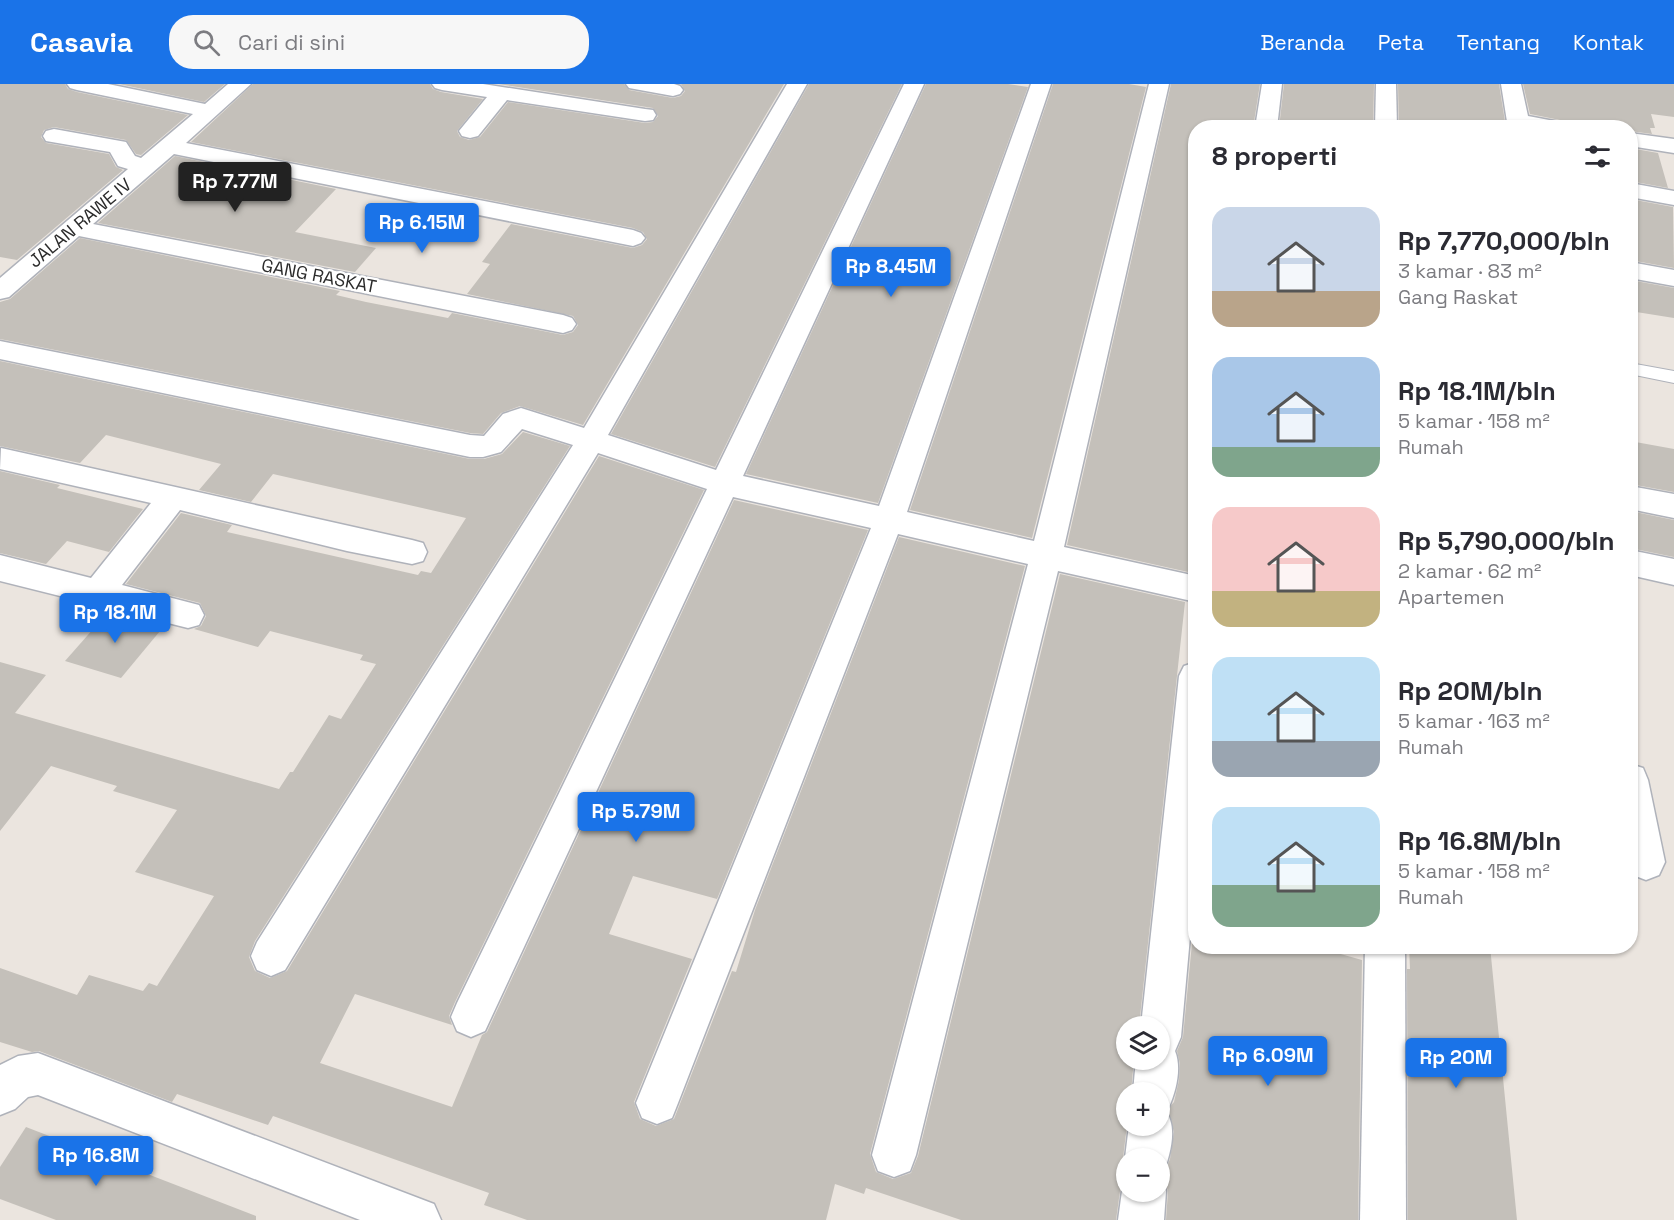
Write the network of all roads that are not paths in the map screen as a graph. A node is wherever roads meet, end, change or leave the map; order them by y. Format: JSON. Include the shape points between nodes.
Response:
{"nodes":[{"id":1,"x":77,"y":84,"type":"edge"},
{"id":2,"x":241,"y":84,"type":"edge"},
{"id":3,"x":442,"y":84,"type":"edge"},
{"id":4,"x":636,"y":84,"type":"edge"},
{"id":5,"x":797,"y":84,"type":"edge"},
{"id":6,"x":914,"y":84,"type":"edge"},
{"id":7,"x":1041,"y":84,"type":"edge"},
{"id":8,"x":1159,"y":84,"type":"edge"},
{"id":9,"x":1272,"y":84,"type":"edge"},
{"id":10,"x":1386,"y":84,"type":"edge"},
{"id":11,"x":1511,"y":84,"type":"edge"},
{"id":12,"x":673,"y":90,"type":"dead end"},
{"id":13,"x":501,"y":93,"type":"junction"},
{"id":14,"x":210,"y":111,"type":"junction"},
{"id":15,"x":645,"y":115,"type":"dead end"},
{"id":16,"x":1267,"y":120,"type":"edge"},
{"id":17,"x":1386,"y":120,"type":"edge"},
{"id":18,"x":1517,"y":120,"type":"edge"},
{"id":19,"x":470,"y":131,"type":"dead end"},
{"id":20,"x":54,"y":136,"type":"dead end"},
{"id":21,"x":1638,"y":140,"type":"edge"},
{"id":22,"x":169,"y":146,"type":"junction"},
{"id":23,"x":1674,"y":146,"type":"edge"},
{"id":24,"x":145,"y":167,"type":"junction"},
{"id":25,"x":1638,"y":191,"type":"edge"},
{"id":26,"x":1674,"y":198,"type":"edge"},
{"id":27,"x":75,"y":228,"type":"junction"},
{"id":28,"x":633,"y":238,"type":"dead end"},
{"id":29,"x":12,"y":267,"type":"edge"},
{"id":30,"x":1638,"y":271,"type":"edge"},
{"id":31,"x":1674,"y":278,"type":"edge"},
{"id":32,"x":0,"y":291,"type":"edge"},
{"id":33,"x":563,"y":324,"type":"dead end"},
{"id":34,"x":0,"y":350,"type":"edge"},
{"id":35,"x":1638,"y":370,"type":"edge"},
{"id":36,"x":1674,"y":377,"type":"edge"},
{"id":37,"x":591,"y":440,"type":"junction"},
{"id":38,"x":1,"y":459,"type":"edge"},
{"id":39,"x":726,"y":484,"type":"junction"},
{"id":40,"x":173,"y":496,"type":"junction"},
{"id":41,"x":1638,"y":499,"type":"edge"},
{"id":42,"x":1674,"y":506,"type":"edge"},
{"id":43,"x":889,"y":520,"type":"junction"},
{"id":44,"x":412,"y":552,"type":"dead end"},
{"id":45,"x":1046,"y":556,"type":"junction"},
{"id":46,"x":1638,"y":564,"type":"edge"},
{"id":47,"x":0,"y":568,"type":"edge"},
{"id":48,"x":1674,"y":572,"type":"edge"},
{"id":49,"x":1188,"y":587,"type":"edge"},
{"id":50,"x":99,"y":591,"type":"junction"},
{"id":51,"x":188,"y":615,"type":"dead end"},
{"id":52,"x":1188,"y":756,"type":"edge"},
{"id":53,"x":1638,"y":821,"type":"edge"},
{"id":54,"x":1646,"y":862,"type":"dead end"},
{"id":55,"x":1385,"y":954,"type":"edge"},
{"id":56,"x":271,"y":956,"type":"dead end"},
{"id":57,"x":1162,"y":1016,"type":"edge"},
{"id":58,"x":471,"y":1017,"type":"dead end"},
{"id":59,"x":0,"y":1094,"type":"edge"},
{"id":60,"x":657,"y":1103,"type":"dead end"},
{"id":61,"x":894,"y":1155,"type":"dead end"},
{"id":62,"x":1143,"y":1202,"type":"edge"},
{"id":63,"x":417,"y":1220,"type":"edge"},
{"id":64,"x":1141,"y":1220,"type":"edge"},
{"id":65,"x":1383,"y":1220,"type":"edge"}],
"edges":[{"from":1,"to":14,"type":"street"},
{"from":2,"to":14,"type":"street","name":"JALAN RAWE IV"},
{"from":3,"to":13,"type":"street"},
{"from":4,"to":12,"type":"street"},
{"from":5,"to":37,"type":"street"},
{"from":6,"to":39,"type":"street"},
{"from":7,"to":43,"type":"street"},
{"from":8,"to":45,"type":"street"},
{"from":9,"to":16,"type":"street"},
{"from":10,"to":17,"type":"street"},
{"from":11,"to":18,"type":"street"},
{"from":13,"to":15,"type":"street"},
{"from":13,"to":19,"type":"street"},
{"from":14,"to":22,"type":"street","name":"JALAN RAWE IV"},
{"from":20,"to":24,"type":"street","via":[[118,147],[126,161]]},
{"from":21,"to":23,"type":"street"},
{"from":22,"to":24,"type":"street","name":"JALAN RAWE IV"},
{"from":22,"to":28,"type":"street"},
{"from":24,"to":27,"type":"street","name":"JALAN RAWE IV"},
{"from":25,"to":26,"type":"street"},
{"from":27,"to":29,"type":"street","name":"JALAN RAWE IV"},
{"from":27,"to":33,"type":"street","name":"GANG RASKAT"},
{"from":29,"to":32,"type":"street","name":"JALAN RAWE IV"},
{"from":30,"to":31,"type":"street"},
{"from":34,"to":37,"type":"street","via":[[470,446],[487,448],[496,444],[514,420],[521,418]]},
{"from":35,"to":36,"type":"lane"},
{"from":37,"to":39,"type":"street"},
{"from":37,"to":56,"type":"street"},
{"from":38,"to":40,"type":"street"},
{"from":39,"to":43,"type":"street"},
{"from":39,"to":58,"type":"street"},
{"from":40,"to":44,"type":"street"},
{"from":40,"to":50,"type":"street"},
{"from":41,"to":42,"type":"street"},
{"from":43,"to":45,"type":"street"},
{"from":43,"to":60,"type":"street"},
{"from":45,"to":49,"type":"street"},
{"from":45,"to":61,"type":"street"},
{"from":46,"to":48,"type":"street"},
{"from":47,"to":50,"type":"street"},
{"from":50,"to":51,"type":"street"},
{"from":52,"to":57,"type":"street"},
{"from":53,"to":54,"type":"street"},
{"from":55,"to":65,"type":"street"},
{"from":59,"to":63,"type":"street","via":[[18,1077],[38,1074]]},
{"from":62,"to":64,"type":"street"}]}
